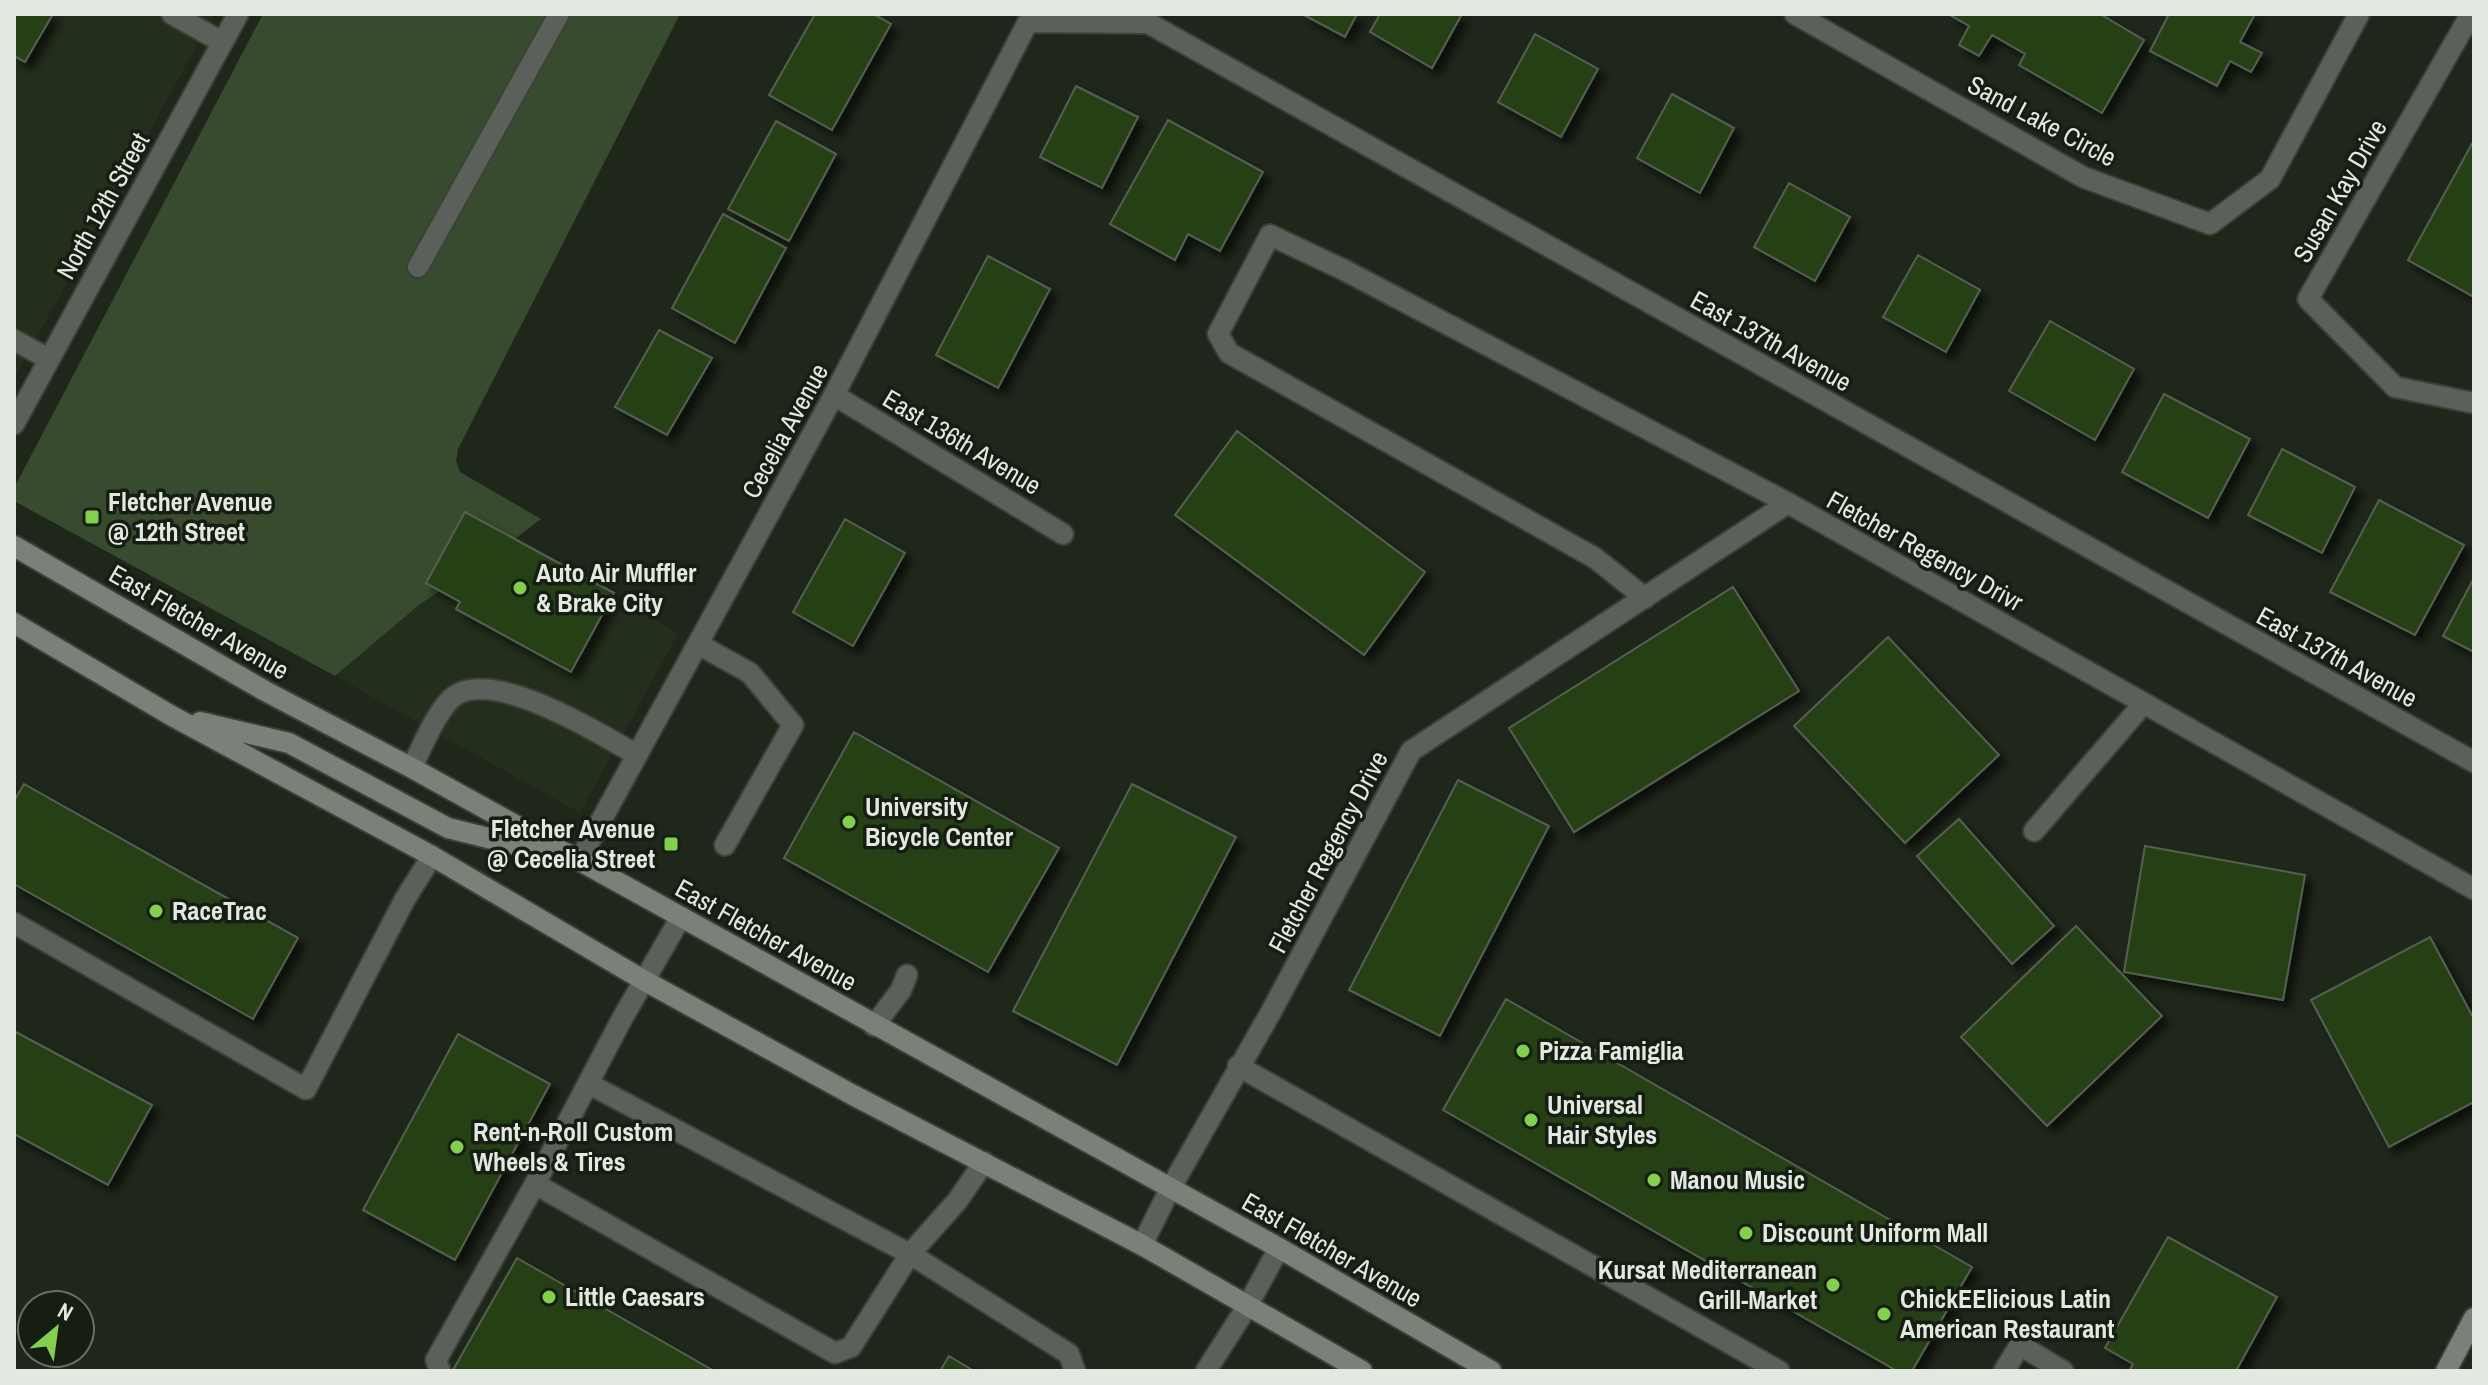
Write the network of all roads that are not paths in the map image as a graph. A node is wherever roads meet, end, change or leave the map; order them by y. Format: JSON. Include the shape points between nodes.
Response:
{"nodes":[{"id":1,"x":172,"y":14,"type":"edge"},
{"id":2,"x":238,"y":14,"type":"edge"},
{"id":3,"x":1795,"y":14,"type":"edge"},
{"id":4,"x":2359,"y":14,"type":"edge"},
{"id":5,"x":2471,"y":14,"type":"edge"},
{"id":6,"x":554,"y":16,"type":"edge"},
{"id":7,"x":1028,"y":22,"type":"joint"},
{"id":8,"x":222,"y":42,"type":"junction"},
{"id":9,"x":418,"y":267,"type":"dead end"},
{"id":10,"x":14,"y":340,"type":"edge"},
{"id":11,"x":49,"y":359,"type":"junction"},
{"id":12,"x":834,"y":395,"type":"junction"},
{"id":13,"x":2474,"y":403,"type":"edge"},
{"id":14,"x":14,"y":424,"type":"edge"},
{"id":15,"x":1788,"y":503,"type":"junction"},
{"id":16,"x":1063,"y":534,"type":"dead end"},
{"id":17,"x":14,"y":546,"type":"edge"},
{"id":18,"x":1645,"y":598,"type":"junction"},
{"id":19,"x":14,"y":623,"type":"edge"},
{"id":20,"x":698,"y":644,"type":"junction"},
{"id":21,"x":2144,"y":703,"type":"junction"},
{"id":22,"x":172,"y":716,"type":"junction"},
{"id":23,"x":637,"y":755,"type":"junction"},
{"id":24,"x":2474,"y":762,"type":"edge"},
{"id":25,"x":412,"y":768,"type":"junction"},
{"id":26,"x":2034,"y":831,"type":"dead end"},
{"id":27,"x":725,"y":845,"type":"dead end"},
{"id":28,"x":432,"y":856,"type":"junction"},
{"id":29,"x":579,"y":861,"type":"junction"},
{"id":30,"x":2474,"y":889,"type":"edge"},
{"id":31,"x":681,"y":917,"type":"junction"},
{"id":32,"x":14,"y":923,"type":"edge"},
{"id":33,"x":907,"y":975,"type":"dead end"},
{"id":34,"x":645,"y":981,"type":"junction"},
{"id":35,"x":874,"y":1026,"type":"junction"},
{"id":36,"x":1238,"y":1066,"type":"junction"},
{"id":37,"x":589,"y":1084,"type":"junction"},
{"id":38,"x":984,"y":1162,"type":"junction"},
{"id":39,"x":535,"y":1184,"type":"junction"},
{"id":40,"x":1170,"y":1189,"type":"junction"},
{"id":41,"x":1142,"y":1245,"type":"junction"},
{"id":42,"x":1279,"y":1248,"type":"junction"},
{"id":43,"x":910,"y":1254,"type":"junction"},
{"id":44,"x":1248,"y":1305,"type":"junction"},
{"id":45,"x":2474,"y":1318,"type":"edge"},
{"id":46,"x":2468,"y":1344,"type":"edge"},
{"id":47,"x":440,"y":1371,"type":"edge"},
{"id":48,"x":1075,"y":1371,"type":"edge"},
{"id":49,"x":1206,"y":1371,"type":"edge"},
{"id":50,"x":1362,"y":1371,"type":"edge"},
{"id":51,"x":1491,"y":1371,"type":"edge"},
{"id":52,"x":1779,"y":1371,"type":"edge"},
{"id":53,"x":2004,"y":1371,"type":"edge"},
{"id":54,"x":2063,"y":1371,"type":"edge"},
{"id":55,"x":2446,"y":1371,"type":"edge"}],
"edges":[{"from":1,"to":8,"type":"street"},
{"from":2,"to":8,"type":"street","name":"North 12th Street"},
{"from":3,"to":4,"type":"street","name":"Sand Lake Circle","via":[[2083,177],[2210,224],[2270,179]]},
{"from":5,"to":13,"type":"street","name":"Susan Kay Drive","via":[[2308,299],[2395,387]]},
{"from":6,"to":9,"type":"street"},
{"from":7,"to":12,"type":"street","name":"Cecelia Avenue"},
{"from":7,"to":24,"type":"street","name":"East 137th Avenue","via":[[1148,23]]},
{"from":8,"to":11,"type":"street","name":"North 12th Street"},
{"from":10,"to":11,"type":"street"},
{"from":11,"to":14,"type":"street","name":"North 12th Street"},
{"from":12,"to":16,"type":"street","name":"East 136th Avenue"},
{"from":12,"to":20,"type":"street","name":"Cecelia Avenue"},
{"from":15,"to":18,"type":"street","name":"Fletcher Regency Drive"},
{"from":15,"to":18,"type":"street","name":"Fletcher Regency Drivr","via":[[1270,235],[1218,334],[1229,353],[1595,558]]},
{"from":15,"to":21,"type":"street","name":"Fletcher Regency Drivr"},
{"from":17,"to":25,"type":"main road","name":"East Fletcher Avenue","via":[[265,691]]},
{"from":18,"to":36,"type":"street","name":"Fletcher Regency Drive","via":[[1411,751]]},
{"from":19,"to":22,"type":"main road"},
{"from":20,"to":23,"type":"street","name":"Cecelia Avenue"},
{"from":20,"to":27,"type":"street","via":[[750,673],[793,725]]},
{"from":21,"to":26,"type":"street"},
{"from":21,"to":30,"type":"street","name":"Fletcher Regency Drivr"},
{"from":22,"to":28,"type":"main road"},
{"from":22,"to":29,"type":"main road","via":[[289,743],[448,828]]},
{"from":23,"to":25,"type":"street","via":[[533,700],[479,687],[454,695],[431,726]]},
{"from":23,"to":29,"type":"street","name":"Cecelia Avenue"},
{"from":25,"to":29,"type":"main road","name":"East Fletcher Avenue"},
{"from":28,"to":32,"type":"street","via":[[306,1089]]},
{"from":28,"to":34,"type":"main road"},
{"from":29,"to":31,"type":"main road","name":"East Fletcher Avenue"},
{"from":31,"to":34,"type":"street"},
{"from":31,"to":35,"type":"main road","name":"East Fletcher Avenue"},
{"from":33,"to":35,"type":"street"},
{"from":34,"to":37,"type":"street"},
{"from":34,"to":38,"type":"main road"},
{"from":35,"to":40,"type":"main road","name":"East Fletcher Avenue"},
{"from":36,"to":40,"type":"street","name":"Fletcher Regency Drive"},
{"from":36,"to":52,"type":"street"},
{"from":37,"to":39,"type":"street"},
{"from":37,"to":43,"type":"street"},
{"from":38,"to":41,"type":"main road"},
{"from":38,"to":43,"type":"street"},
{"from":39,"to":43,"type":"street","via":[[835,1353],[851,1347]]},
{"from":39,"to":47,"type":"street","via":[[436,1360]]},
{"from":40,"to":41,"type":"street","name":"Fletcher Regency Drive"},
{"from":40,"to":42,"type":"main road","name":"East Fletcher Avenue"},
{"from":41,"to":44,"type":"main road"},
{"from":42,"to":44,"type":"street"},
{"from":42,"to":51,"type":"main road","name":"East Fletcher Avenue"},
{"from":43,"to":48,"type":"street","via":[[1069,1354]]},
{"from":44,"to":49,"type":"street"},
{"from":44,"to":50,"type":"main road"},
{"from":45,"to":46,"type":"main road"},
{"from":46,"to":55,"type":"main road"},
{"from":53,"to":54,"type":"street","via":[[2020,1345]]}]}
